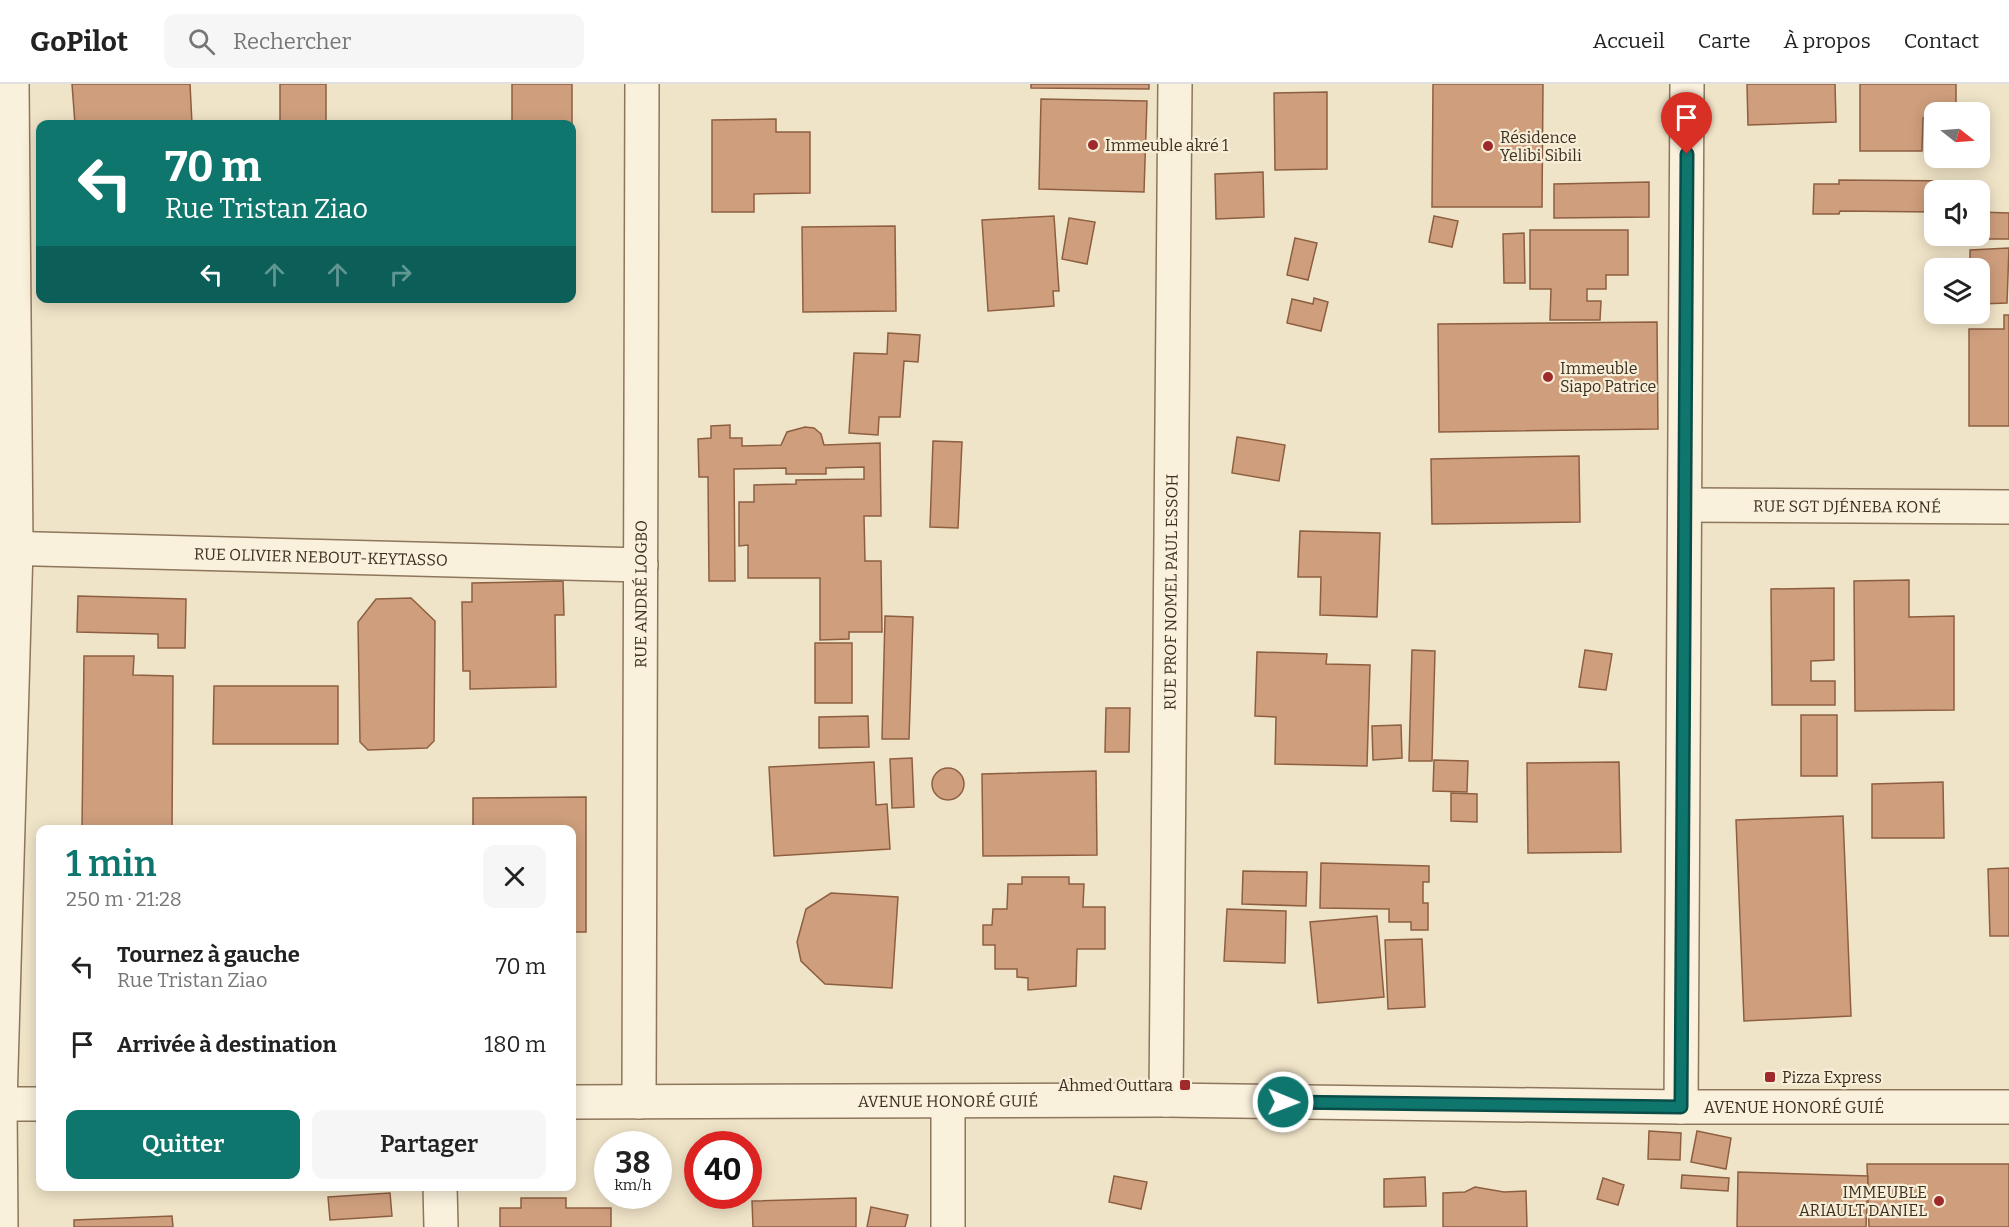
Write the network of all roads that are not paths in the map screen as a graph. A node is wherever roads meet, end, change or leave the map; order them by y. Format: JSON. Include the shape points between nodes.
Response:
{"nodes":[{"id":1,"x":12,"y":84,"type":"edge"},
{"id":2,"x":642,"y":84,"type":"edge"},
{"id":3,"x":1175,"y":84,"type":"edge"},
{"id":4,"x":1687,"y":84,"type":"edge"},
{"id":5,"x":1685,"y":505,"type":"junction"},
{"id":6,"x":2009,"y":507,"type":"edge"},
{"id":7,"x":8,"y":549,"type":"edge"},
{"id":8,"x":641,"y":565,"type":"junction"},
{"id":9,"x":1166,"y":1101,"type":"junction"},
{"id":10,"x":576,"y":1102,"type":"edge"},
{"id":11,"x":639,"y":1102,"type":"junction"},
{"id":12,"x":948,"y":1102,"type":"junction"},
{"id":13,"x":0,"y":1104,"type":"edge"},
{"id":14,"x":36,"y":1104,"type":"edge"},
{"id":15,"x":1681,"y":1107,"type":"junction"},
{"id":16,"x":2009,"y":1107,"type":"edge"},
{"id":17,"x":440,"y":1191,"type":"edge"},
{"id":18,"x":1,"y":1227,"type":"edge"},
{"id":19,"x":441,"y":1227,"type":"edge"},
{"id":20,"x":948,"y":1227,"type":"edge"}],
"edges":[{"from":1,"to":7,"type":"street"},
{"from":2,"to":8,"type":"street","name":"RUE ANDRÉ LOGBO"},
{"from":3,"to":9,"type":"street","name":"RUE PROF NOMEL PAUL ESSOH"},
{"from":4,"to":5,"type":"street"},
{"from":5,"to":6,"type":"street","name":"RUE SGT DJÉNEBA KONÉ"},
{"from":5,"to":15,"type":"street"},
{"from":7,"to":8,"type":"street","name":"RUE OLIVIER NEBOUT-KEYTASSO"},
{"from":7,"to":13,"type":"street"},
{"from":8,"to":11,"type":"street","name":"RUE ANDRÉ LOGBO"},
{"from":9,"to":12,"type":"street","name":"AVENUE HONORÉ GUIÉ"},
{"from":9,"to":15,"type":"street","name":"AVENUE HONORÉ GUIÉ"},
{"from":10,"to":11,"type":"street","name":"AVENUE HONORÉ GUIÉ"},
{"from":11,"to":12,"type":"street","name":"AVENUE HONORÉ GUIÉ"},
{"from":12,"to":20,"type":"street"},
{"from":13,"to":14,"type":"street"},
{"from":13,"to":18,"type":"street"},
{"from":15,"to":16,"type":"street","name":"AVENUE HONORÉ GUIÉ"},
{"from":17,"to":19,"type":"street"}]}
